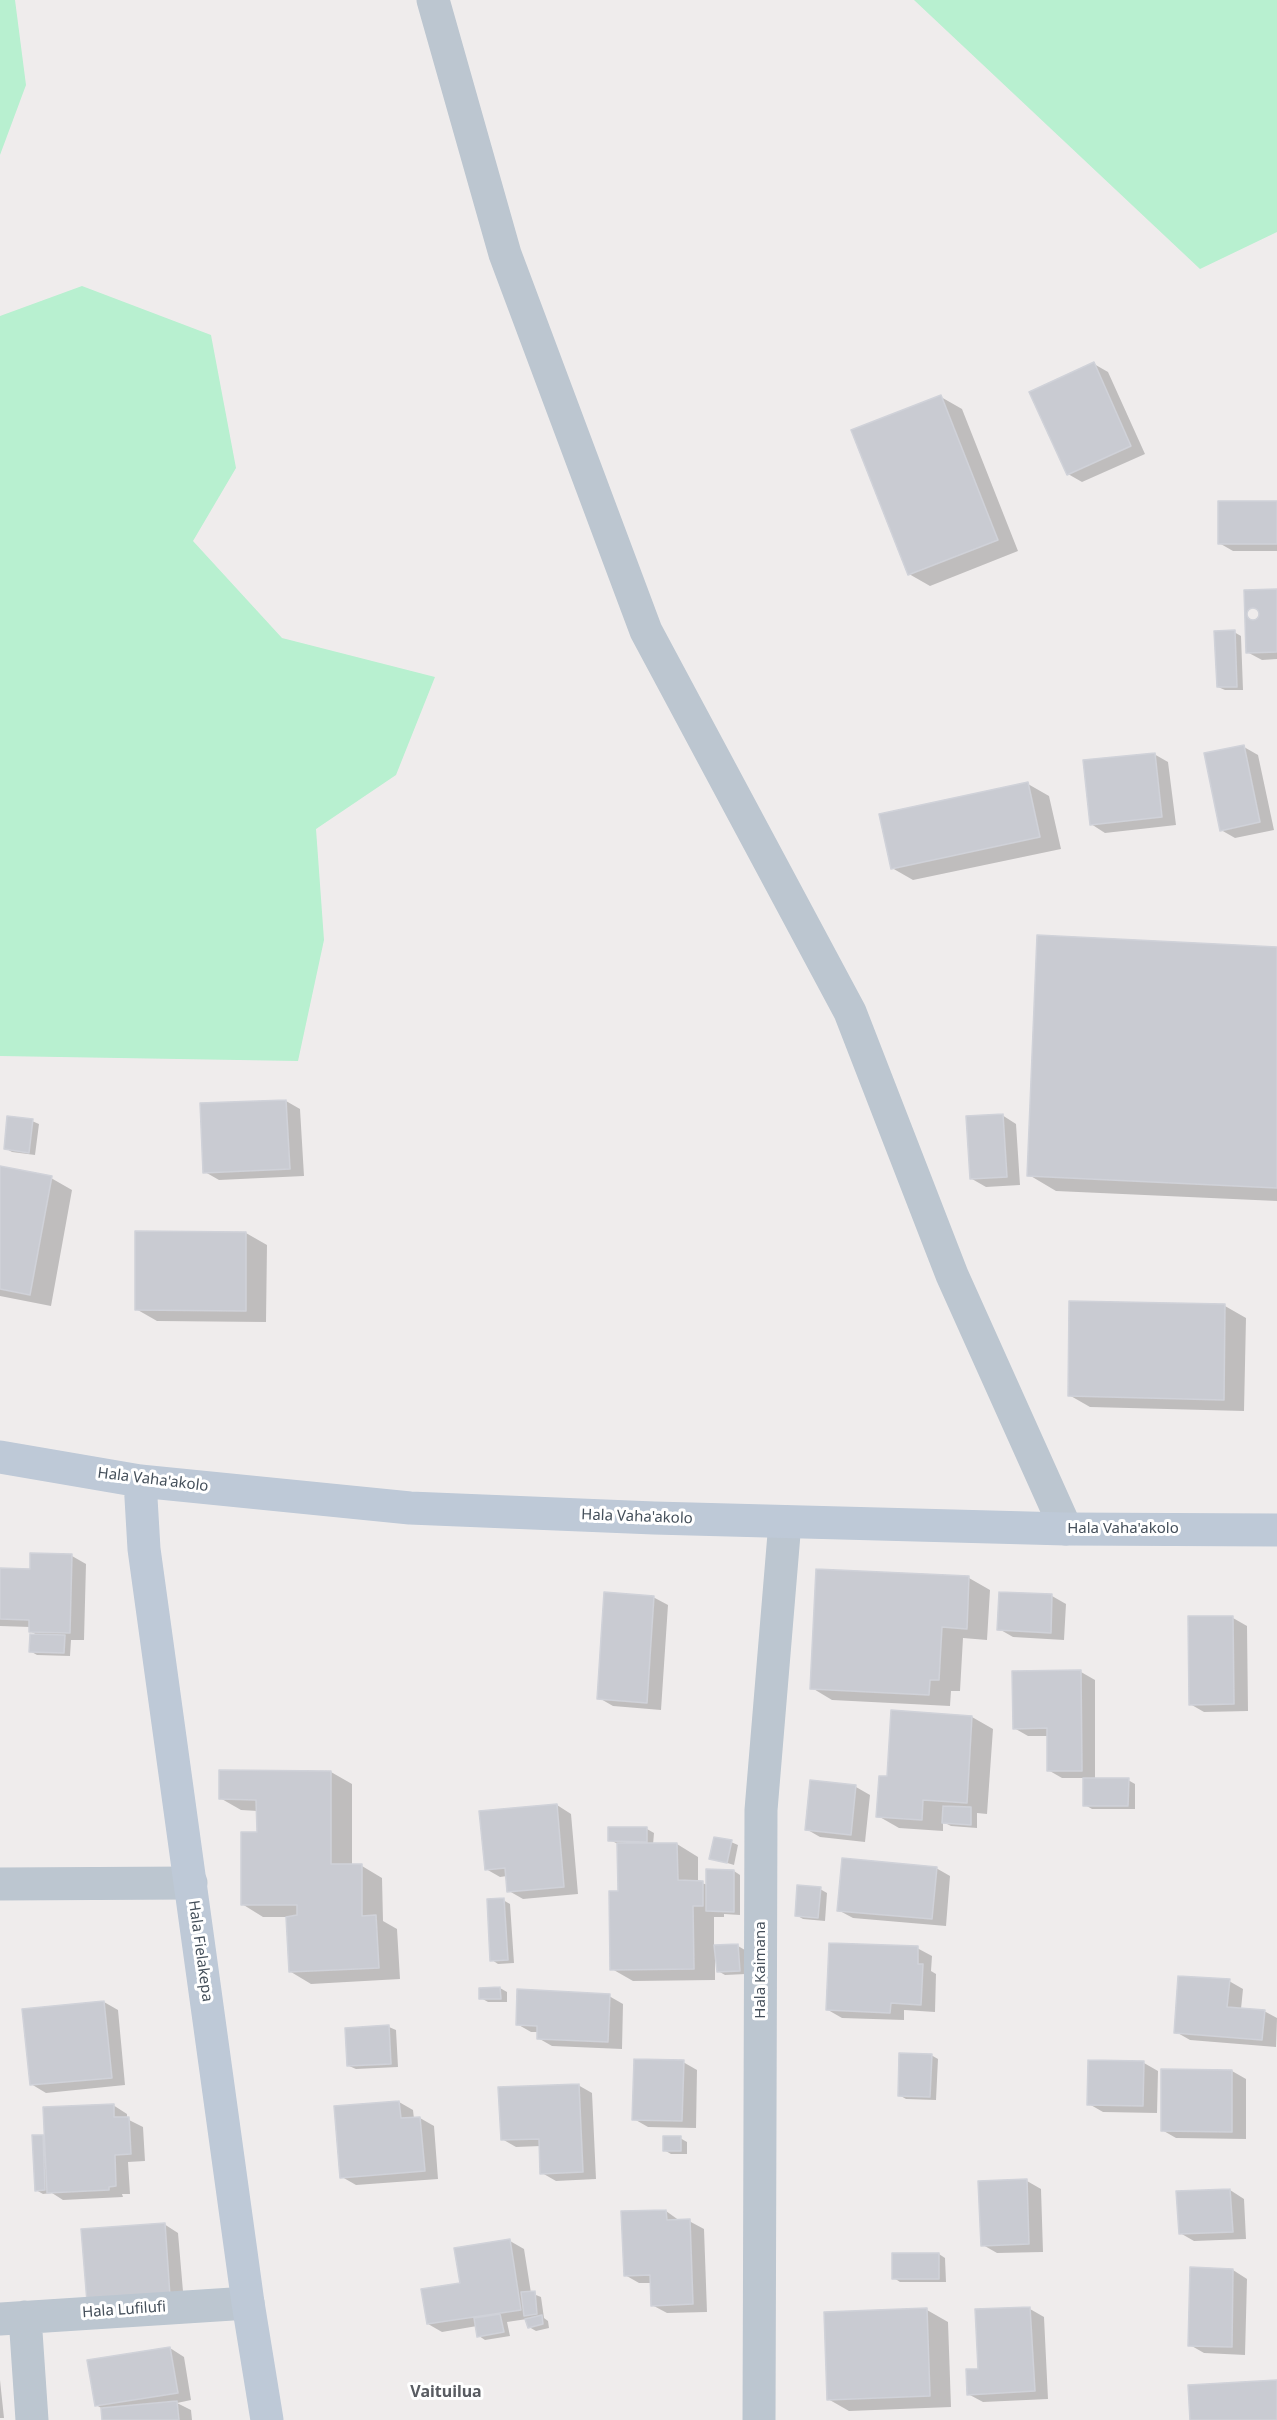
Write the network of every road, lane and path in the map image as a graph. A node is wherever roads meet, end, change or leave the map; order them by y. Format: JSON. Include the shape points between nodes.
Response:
{"nodes":[{"id":1,"x":434,"y":0,"type":"edge"},
{"id":2,"x":0,"y":1456,"type":"edge"},
{"id":3,"x":140,"y":1480,"type":"junction"},
{"id":4,"x":785,"y":1522,"type":"junction"},
{"id":5,"x":1066,"y":1529,"type":"junction"},
{"id":6,"x":1277,"y":1530,"type":"edge"},
{"id":7,"x":191,"y":1883,"type":"junction"},
{"id":8,"x":0,"y":1884,"type":"edge"},
{"id":9,"x":248,"y":2303,"type":"junction"},
{"id":10,"x":12,"y":2318,"type":"edge"},
{"id":11,"x":32,"y":2420,"type":"edge"},
{"id":12,"x":267,"y":2420,"type":"edge"},
{"id":13,"x":759,"y":2420,"type":"edge"}],
"edges":[{"from":1,"to":5,"type":"street","via":[[505,254],[646,631],[850,1012],[952,1275]]},
{"from":2,"to":3,"type":"main road","name":"Hala Vaha'akolo"},
{"from":3,"to":4,"type":"main road","name":"Hala Vaha'akolo","via":[[410,1508]]},
{"from":3,"to":7,"type":"main road","name":"Hala Fielakepa","via":[[144,1549]]},
{"from":4,"to":5,"type":"main road","name":"Hala Vaha'akolo"},
{"from":4,"to":13,"type":"street","name":"Hala Kaimana","via":[[761,1810]]},
{"from":5,"to":6,"type":"main road","name":"Hala Vaha'akolo"},
{"from":7,"to":8,"type":"street"},
{"from":7,"to":9,"type":"main road","name":"Hala Fielakepa"},
{"from":9,"to":10,"type":"street","name":"Hala Lufilufi"},
{"from":9,"to":12,"type":"main road","name":"Hala Fielakepa"},
{"from":10,"to":11,"type":"street"}]}
